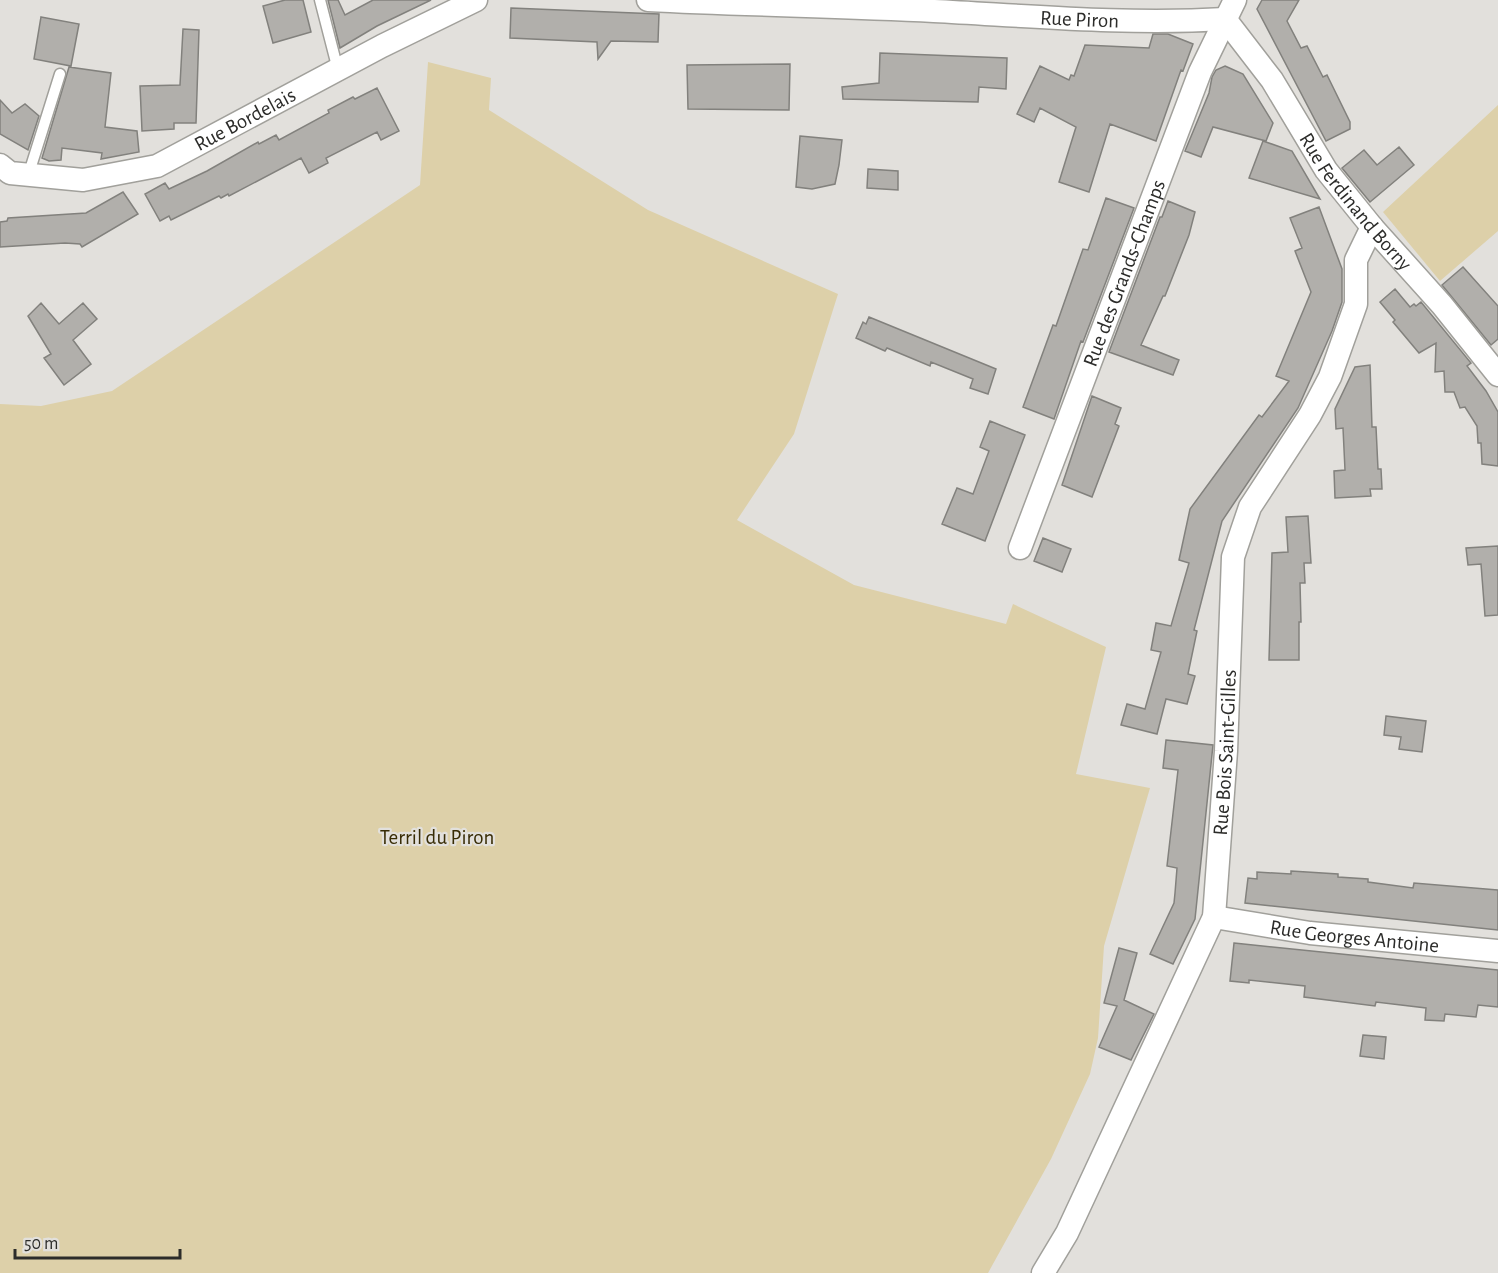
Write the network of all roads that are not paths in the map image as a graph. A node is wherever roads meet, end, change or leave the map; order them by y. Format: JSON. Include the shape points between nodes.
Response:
{"nodes":[{"id":1,"x":320,"y":0,"type":"edge"},
{"id":2,"x":477,"y":0,"type":"edge"},
{"id":3,"x":648,"y":0,"type":"edge"},
{"id":4,"x":934,"y":6,"type":"edge"},
{"id":5,"x":1230,"y":10,"type":"edge"},
{"id":6,"x":338,"y":70,"type":"junction"},
{"id":7,"x":60,"y":74,"type":"dead end"},
{"id":8,"x":9,"y":173,"type":"edge"},
{"id":9,"x":1372,"y":227,"type":"junction"},
{"id":10,"x":1492,"y":364,"type":"edge"},
{"id":11,"x":1020,"y":548,"type":"dead end"},
{"id":12,"x":1214,"y":917,"type":"junction"},
{"id":13,"x":1498,"y":951,"type":"edge"},
{"id":14,"x":1042,"y":1273,"type":"edge"}],
"edges":[{"from":1,"to":6,"type":"lane"},
{"from":2,"to":6,"type":"street","name":"Rue Bordelais"},
{"from":3,"to":4,"type":"street","name":"Rue Piron"},
{"from":4,"to":5,"type":"street","name":"Rue Piron","via":[[1053,19],[1189,21]]},
{"from":5,"to":9,"type":"street","name":"Rue Ferdinand Borny","via":[[1326,170]]},
{"from":5,"to":11,"type":"street","name":"Rue des Grands-Champs","via":[[1200,72]]},
{"from":6,"to":8,"type":"street","name":"Rue Bordelais","via":[[157,166],[83,180]]},
{"from":7,"to":8,"type":"lane"},
{"from":9,"to":10,"type":"street","name":"Rue Ferdinand Borny"},
{"from":9,"to":12,"type":"street","name":"Rue Bois Saint-Gilles","via":[[1356,260],[1356,304],[1330,377],[1250,507],[1233,557],[1226,751]]},
{"from":12,"to":13,"type":"street","name":"Rue Georges Antoine","via":[[1310,933]]},
{"from":12,"to":14,"type":"street","name":"Rue Bois Saint-Gilles","via":[[1067,1233]]}]}
